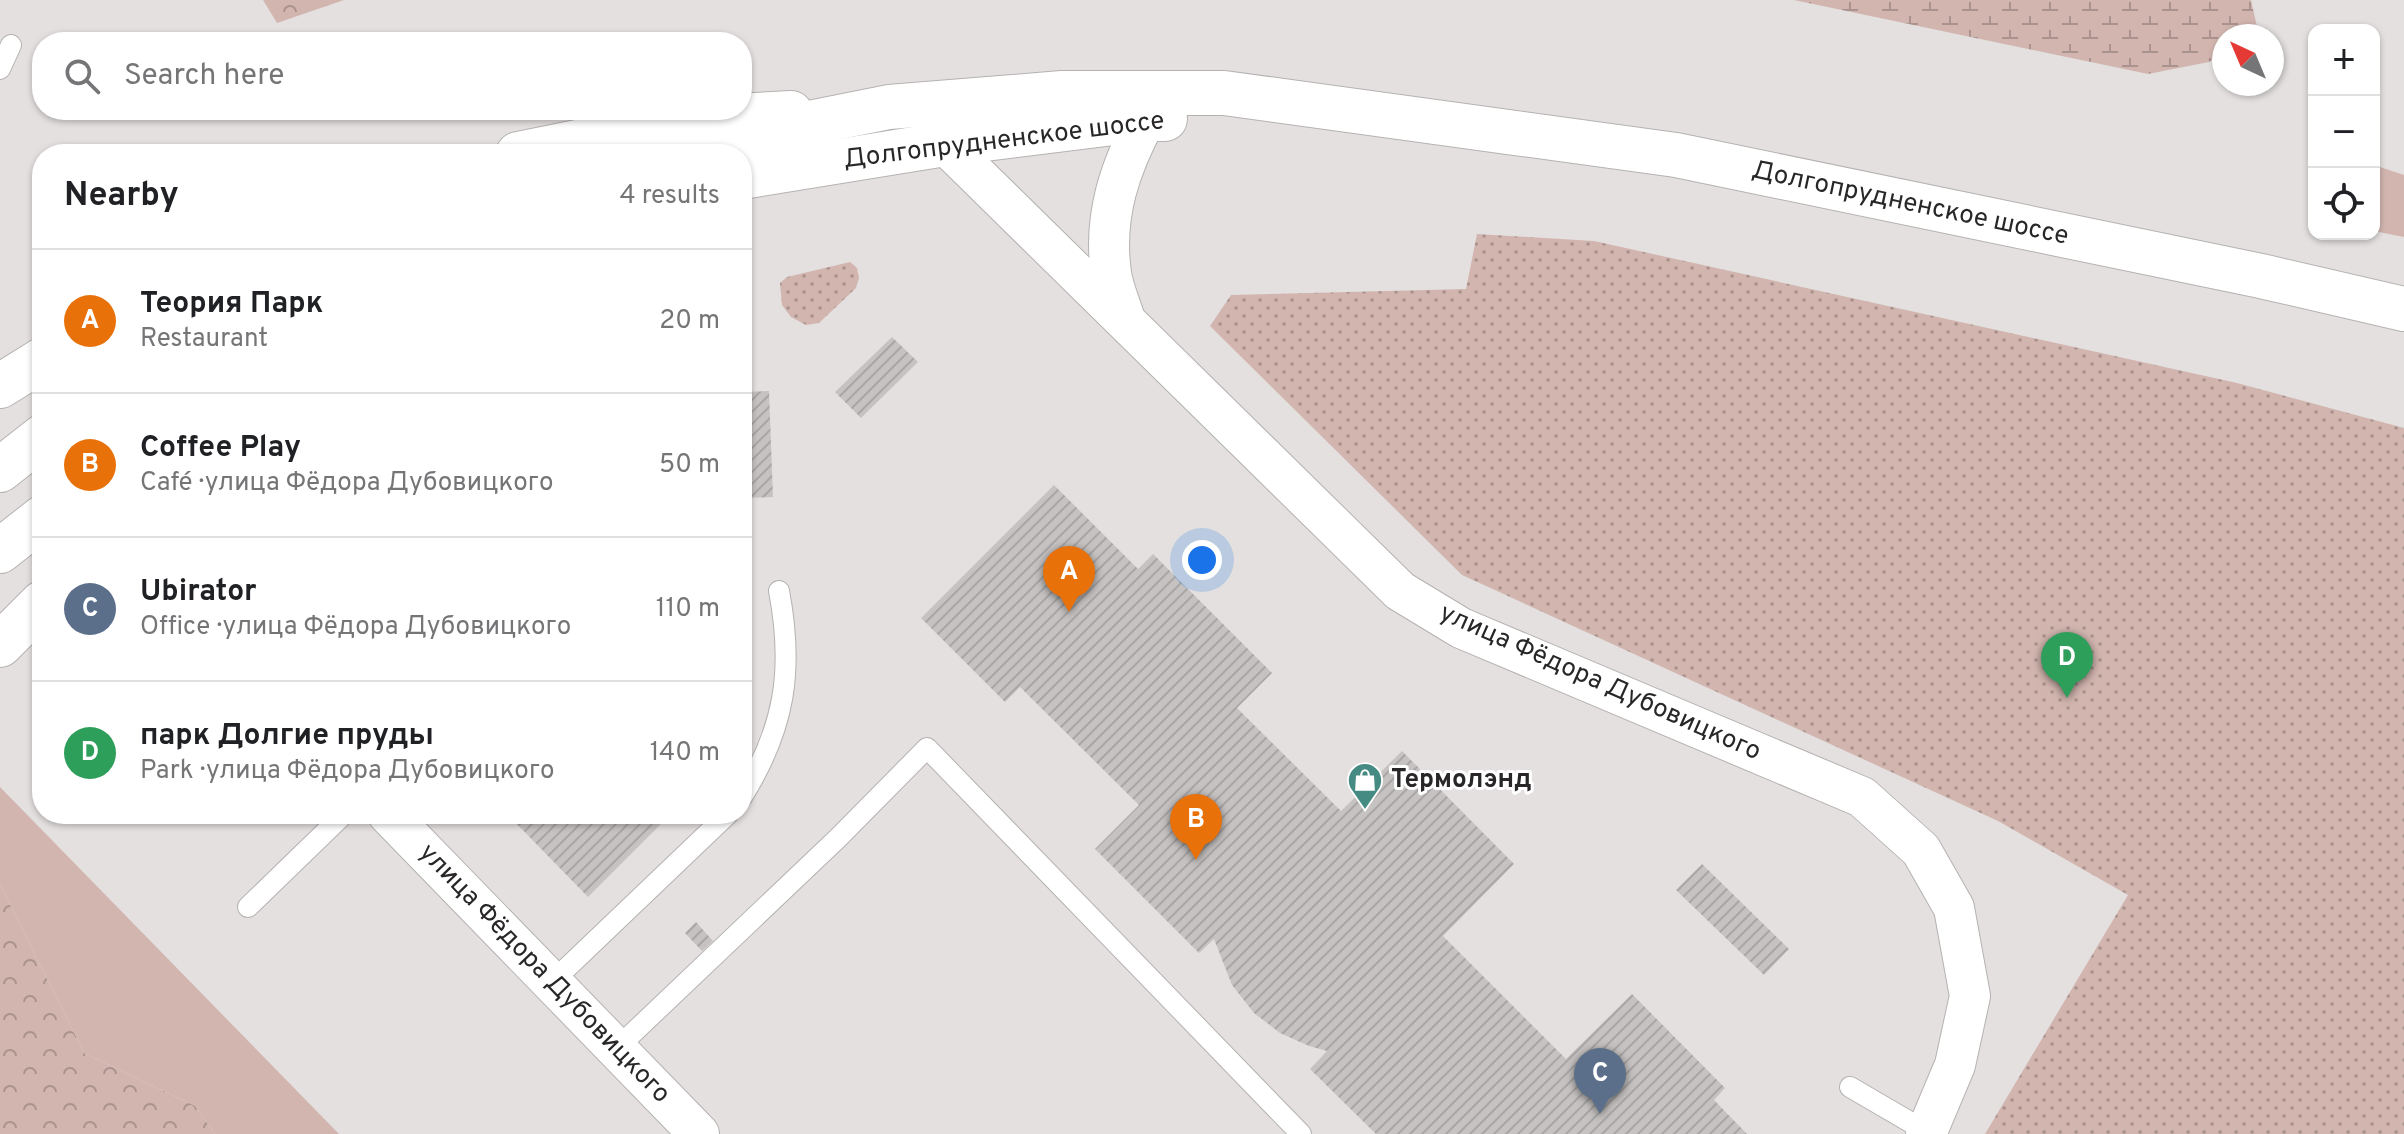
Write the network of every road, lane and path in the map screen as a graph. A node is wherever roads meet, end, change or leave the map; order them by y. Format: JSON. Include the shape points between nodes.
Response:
{"nodes":[{"id":1,"x":11,"y":45,"type":"dead end"},
{"id":2,"x":0,"y":69,"type":"edge"},
{"id":3,"x":889,"y":107,"type":"junction"},
{"id":4,"x":752,"y":115,"type":"edge"},
{"id":5,"x":1412,"y":118,"type":"junction"},
{"id":6,"x":1146,"y":119,"type":"junction"},
{"id":7,"x":685,"y":120,"type":"edge"},
{"id":8,"x":567,"y":144,"type":"edge"},
{"id":9,"x":708,"y":144,"type":"edge"},
{"id":10,"x":945,"y":144,"type":"junction"},
{"id":11,"x":752,"y":175,"type":"edge"},
{"id":12,"x":2404,"y":309,"type":"edge"},
{"id":13,"x":1127,"y":324,"type":"junction"},
{"id":14,"x":32,"y":366,"type":"edge"},
{"id":15,"x":0,"y":386,"type":"edge"},
{"id":16,"x":32,"y":445,"type":"edge"},
{"id":17,"x":0,"y":470,"type":"edge"},
{"id":18,"x":32,"y":526,"type":"edge"},
{"id":19,"x":0,"y":551,"type":"edge"},
{"id":20,"x":779,"y":591,"type":"dead end"},
{"id":21,"x":32,"y":613,"type":"edge"},
{"id":22,"x":0,"y":645,"type":"edge"},
{"id":23,"x":752,"y":781,"type":"edge"},
{"id":24,"x":334,"y":824,"type":"edge"},
{"id":25,"x":398,"y":824,"type":"edge"},
{"id":26,"x":718,"y":824,"type":"edge"},
{"id":27,"x":248,"y":907,"type":"dead end"},
{"id":28,"x":552,"y":982,"type":"junction"},
{"id":29,"x":616,"y":1049,"type":"junction"},
{"id":30,"x":1850,"y":1087,"type":"dead end"},
{"id":31,"x":1926,"y":1133,"type":"edge"},
{"id":32,"x":699,"y":1134,"type":"edge"},
{"id":33,"x":1301,"y":1134,"type":"edge"}],
"edges":[{"from":1,"to":2,"type":"lane"},
{"from":3,"to":4,"type":"main road"},
{"from":3,"to":5,"type":"main road","name":"Долгопрудненское шоссе","via":[[1062,93],[1224,93]]},
{"from":3,"to":9,"type":"main road","name":"Долгопрудненское шоссе"},
{"from":5,"to":6,"type":"main road","name":"Долгопрудненское шоссе"},
{"from":5,"to":12,"type":"main road","name":"Долгопрудненское шоссе","via":[[1676,155]]},
{"from":6,"to":10,"type":"main road","name":"Долгопрудненское шоссе"},
{"from":6,"to":13,"type":"street","via":[[1126,156],[1108,236],[1111,275]]},
{"from":7,"to":8,"type":"main road"},
{"from":10,"to":11,"type":"main road","name":"Долгопрудненское шоссе"},
{"from":10,"to":13,"type":"street","name":"улица Фёдора Дубовицкого"},
{"from":13,"to":31,"type":"street","name":"улица Фёдора Дубовицкого","via":[[1400,591],[1461,628],[1862,797],[1921,850],[1954,908],[1970,996],[1955,1065]]},
{"from":14,"to":15,"type":"main road"},
{"from":16,"to":17,"type":"main road"},
{"from":18,"to":19,"type":"main road"},
{"from":20,"to":23,"type":"lane","via":[[786,628],[783,703]]},
{"from":21,"to":22,"type":"main road"},
{"from":24,"to":27,"type":"lane"},
{"from":25,"to":28,"type":"street","name":"улица Фёдора Дубовицкого"},
{"from":26,"to":28,"type":"lane"},
{"from":28,"to":29,"type":"street","name":"улица Фёдора Дубовицкого"},
{"from":29,"to":32,"type":"street","name":"улица Фёдора Дубовицкого"},
{"from":29,"to":33,"type":"lane","via":[[927,748]]},
{"from":30,"to":31,"type":"lane"}]}
